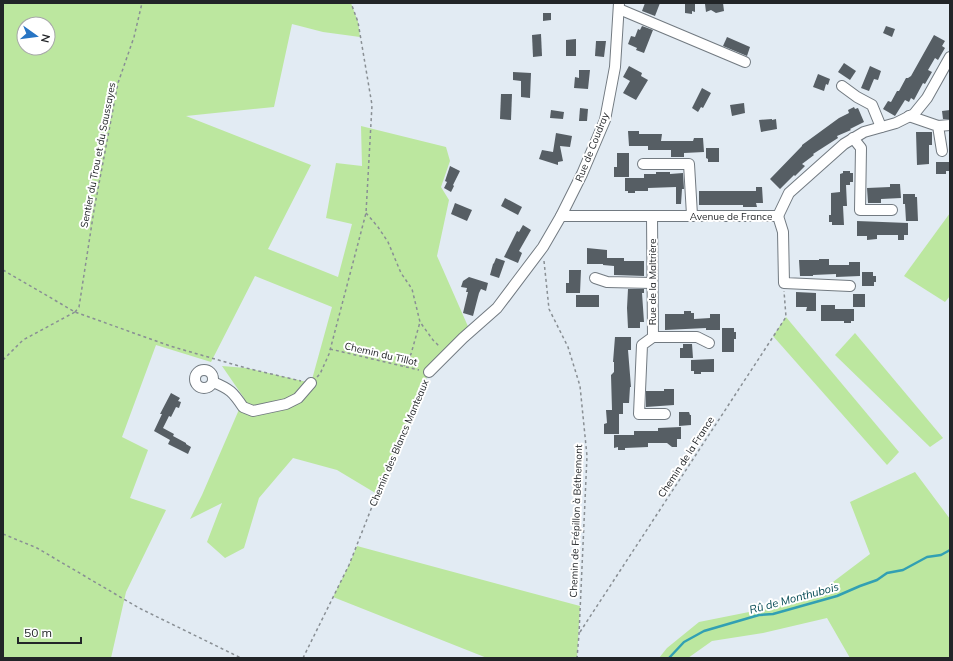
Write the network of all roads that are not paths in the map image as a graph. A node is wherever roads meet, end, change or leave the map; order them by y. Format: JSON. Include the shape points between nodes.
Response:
{"nodes":[{"id":1,"x":619,"y":6,"type":"edge"},
{"id":2,"x":950,"y":57,"type":"edge"},
{"id":3,"x":744,"y":62,"type":"dead end"},
{"id":4,"x":842,"y":86,"type":"dead end"},
{"id":5,"x":909,"y":116,"type":"junction"},
{"id":6,"x":950,"y":125,"type":"edge"},
{"id":7,"x":938,"y":126,"type":"junction"},
{"id":8,"x":881,"y":127,"type":"junction"},
{"id":9,"x":853,"y":138,"type":"junction"},
{"id":10,"x":942,"y":152,"type":"dead end"},
{"id":11,"x":643,"y":164,"type":"dead end"},
{"id":12,"x":892,"y":210,"type":"dead end"},
{"id":13,"x":692,"y":215,"type":"junction"},
{"id":14,"x":561,"y":216,"type":"junction"},
{"id":15,"x":652,"y":216,"type":"junction"},
{"id":16,"x":778,"y":216,"type":"junction"},
{"id":17,"x":595,"y":278,"type":"dead end"},
{"id":18,"x":652,"y":283,"type":"junction"},
{"id":19,"x":850,"y":286,"type":"dead end"},
{"id":20,"x":652,"y":337,"type":"junction"},
{"id":21,"x":709,"y":342,"type":"dead end"},
{"id":22,"x":429,"y":372,"type":"road end"},
{"id":23,"x":213,"y":382,"type":"dead end"},
{"id":24,"x":311,"y":383,"type":"road end"},
{"id":25,"x":665,"y":414,"type":"dead end"}],
"edges":[{"from":1,"to":3,"type":"street"},
{"from":1,"to":14,"type":"street","name":"Rue de Coudray","via":[[615,67],[606,120]]},
{"from":2,"to":5,"type":"street","name":"Avenue de France","via":[[927,98],[914,114]]},
{"from":4,"to":8,"type":"street","via":[[872,105]]},
{"from":5,"to":7,"type":"street"},
{"from":5,"to":8,"type":"street","name":"Avenue de France"},
{"from":6,"to":7,"type":"street"},
{"from":7,"to":10,"type":"street"},
{"from":8,"to":9,"type":"street","name":"Avenue de France"},
{"from":9,"to":12,"type":"street","via":[[860,148],[860,210]]},
{"from":9,"to":16,"type":"street","name":"Avenue de France","via":[[789,194]]},
{"from":11,"to":13,"type":"street","via":[[689,164]]},
{"from":13,"to":15,"type":"street","name":"Avenue de France"},
{"from":13,"to":16,"type":"street","name":"Avenue de France"},
{"from":14,"to":15,"type":"street","name":"Avenue de France"},
{"from":14,"to":22,"type":"street","name":"Chemin des Blancs Manteaux","via":[[543,247],[496,308]]},
{"from":15,"to":18,"type":"street","name":"Rue de la Maltrière"},
{"from":16,"to":19,"type":"street","via":[[783,232],[784,283]]},
{"from":17,"to":18,"type":"street","via":[[607,282]]},
{"from":18,"to":20,"type":"street","name":"Rue de la Maltrière"},
{"from":20,"to":21,"type":"street","via":[[697,337]]},
{"from":20,"to":25,"type":"street","name":"Rue de la Maltrière","via":[[642,345],[639,414]]},
{"from":23,"to":24,"type":"street","via":[[226,387],[236,395],[243,407],[253,411],[286,404],[298,398]]}]}
